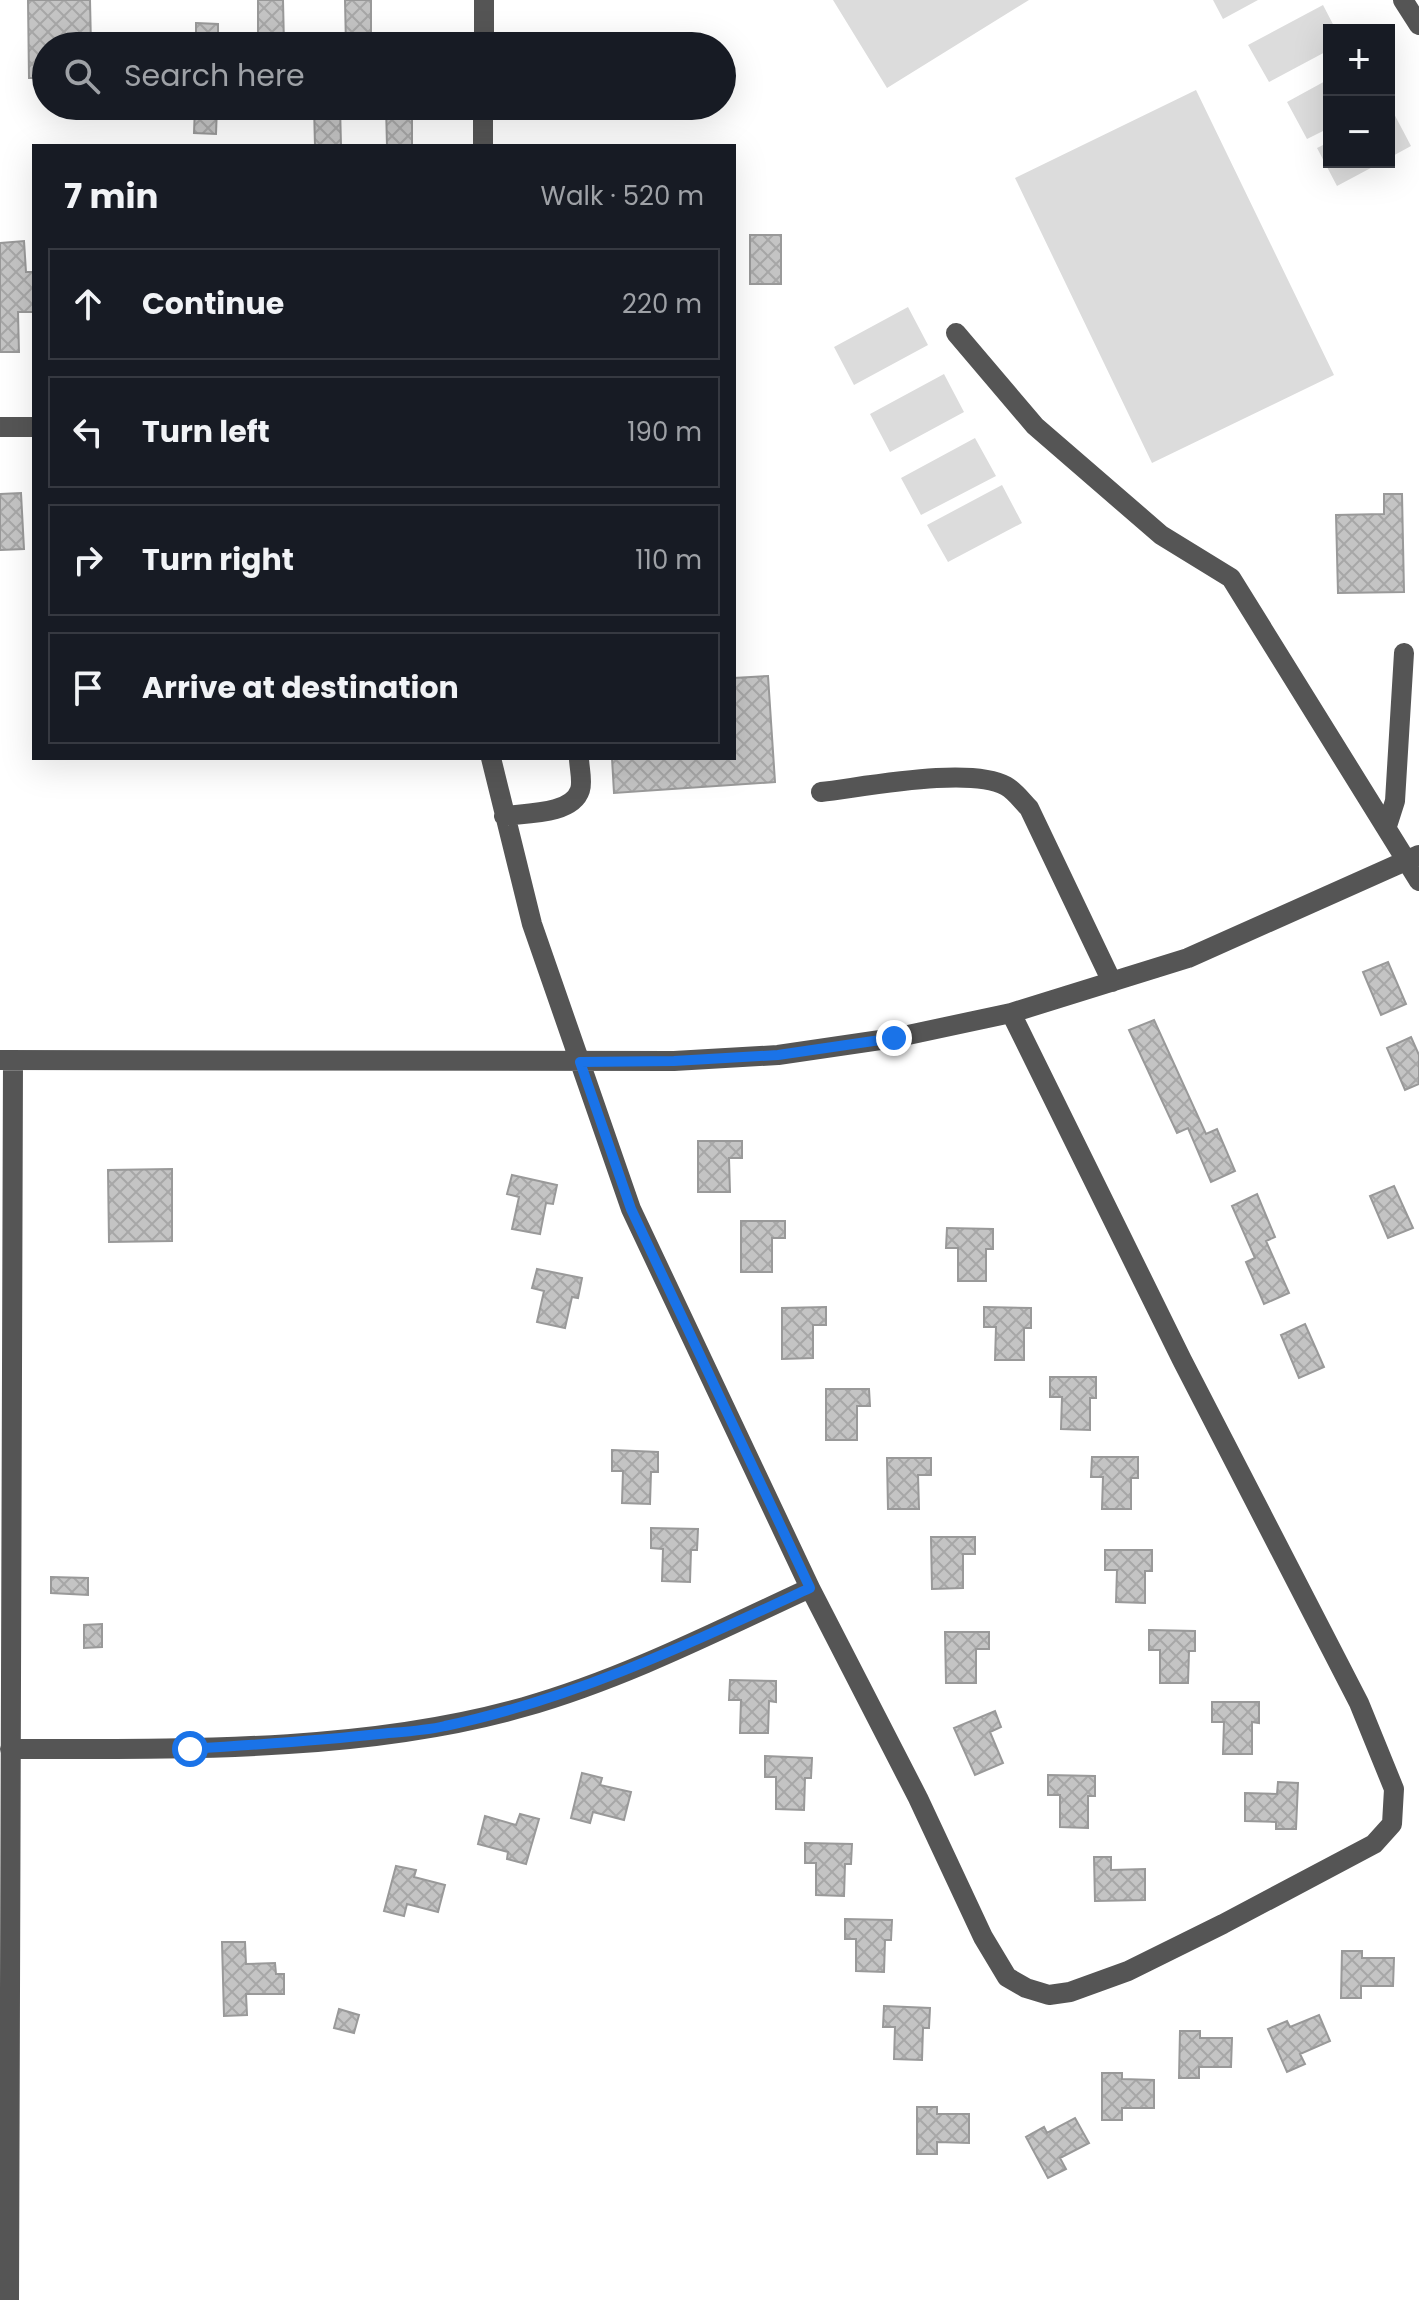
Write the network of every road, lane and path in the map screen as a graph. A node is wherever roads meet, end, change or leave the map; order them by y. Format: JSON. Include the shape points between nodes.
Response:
{"nodes":[{"id":1,"x":484,"y":0,"type":"edge"},
{"id":2,"x":1403,"y":0,"type":"edge"},
{"id":3,"x":1419,"y":25,"type":"edge"},
{"id":4,"x":484,"y":32,"type":"edge"},
{"id":5,"x":483,"y":120,"type":"edge"},
{"id":6,"x":483,"y":144,"type":"edge"},
{"id":7,"x":956,"y":333,"type":"dead end"},
{"id":8,"x":0,"y":427,"type":"edge"},
{"id":9,"x":32,"y":427,"type":"edge"},
{"id":10,"x":1404,"y":653,"type":"dead end"},
{"id":11,"x":491,"y":760,"type":"edge"},
{"id":12,"x":579,"y":760,"type":"edge"},
{"id":13,"x":821,"y":792,"type":"dead end"},
{"id":14,"x":504,"y":816,"type":"junction"},
{"id":15,"x":1387,"y":826,"type":"junction"},
{"id":16,"x":1414,"y":858,"type":"edge"},
{"id":17,"x":1419,"y":881,"type":"edge"},
{"id":18,"x":1112,"y":982,"type":"junction"},
{"id":19,"x":1011,"y":1013,"type":"junction"},
{"id":20,"x":7,"y":1060,"type":"edge"},
{"id":21,"x":580,"y":1062,"type":"junction"},
{"id":22,"x":5,"y":1424,"type":"edge"},
{"id":23,"x":810,"y":1588,"type":"junction"},
{"id":24,"x":10,"y":1749,"type":"junction"},
{"id":25,"x":5,"y":1969,"type":"edge"},
{"id":26,"x":9,"y":2300,"type":"edge"}],
"edges":[{"from":1,"to":4,"type":"street"},
{"from":2,"to":3,"type":"street"},
{"from":5,"to":6,"type":"street"},
{"from":7,"to":15,"type":"street","via":[[1035,426],[1161,535],[1231,578]]},
{"from":8,"to":9,"type":"street"},
{"from":10,"to":15,"type":"street","via":[[1395,801]]},
{"from":11,"to":14,"type":"street"},
{"from":12,"to":14,"type":"street","via":[[581,788],[573,802]]},
{"from":13,"to":18,"type":"street","via":[[952,778],[1008,787],[1029,808]]},
{"from":14,"to":21,"type":"street","via":[[532,924]]},
{"from":15,"to":16,"type":"street"},
{"from":16,"to":17,"type":"street"},
{"from":16,"to":18,"type":"street","via":[[1188,958]]},
{"from":18,"to":19,"type":"street"},
{"from":19,"to":21,"type":"street","via":[[778,1055]]},
{"from":19,"to":23,"type":"street","via":[[1359,1703],[1394,1789],[1392,1824],[1374,1844],[1128,1971],[1070,1992],[1049,1995],[1026,1988],[1007,1977],[983,1937]]},
{"from":20,"to":21,"type":"street"},
{"from":20,"to":22,"type":"street"},
{"from":21,"to":23,"type":"street","via":[[631,1209]]},
{"from":22,"to":24,"type":"street"},
{"from":23,"to":24,"type":"street","via":[[593,1684],[442,1727],[190,1749]]},
{"from":24,"to":25,"type":"street"},
{"from":25,"to":26,"type":"street"}]}
